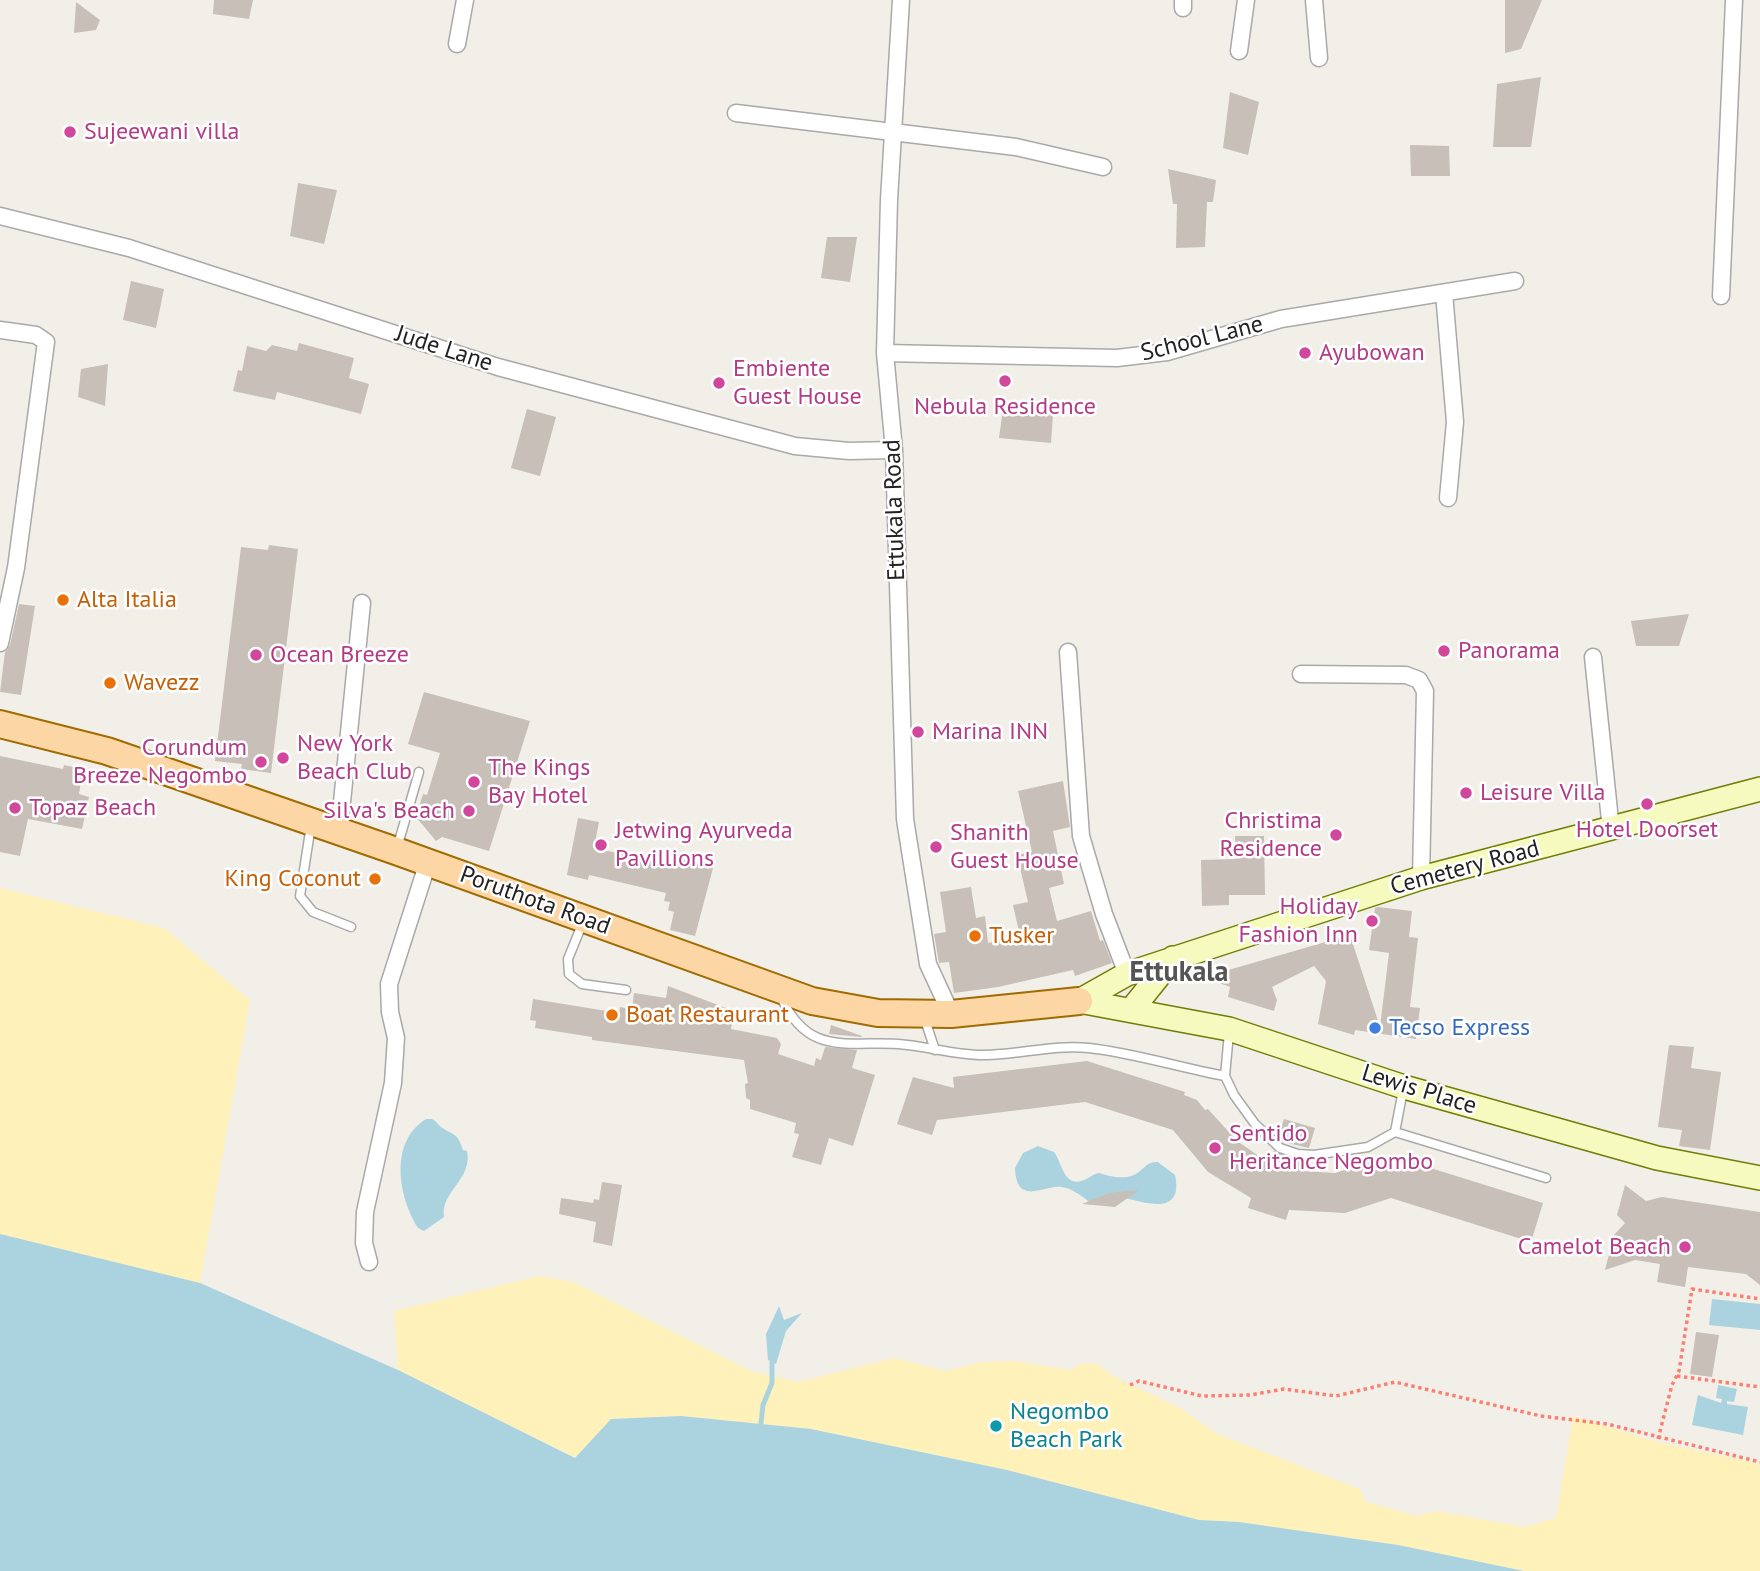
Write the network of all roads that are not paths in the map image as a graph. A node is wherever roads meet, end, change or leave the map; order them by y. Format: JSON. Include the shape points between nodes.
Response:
{"nodes":[{"id":1,"x":465,"y":0,"type":"edge"},
{"id":2,"x":901,"y":0,"type":"edge"},
{"id":3,"x":1245,"y":0,"type":"edge"},
{"id":4,"x":1314,"y":0,"type":"edge"},
{"id":5,"x":1734,"y":0,"type":"edge"},
{"id":6,"x":457,"y":44,"type":"dead end"},
{"id":7,"x":1239,"y":51,"type":"dead end"},
{"id":8,"x":1319,"y":58,"type":"dead end"},
{"id":9,"x":736,"y":113,"type":"dead end"},
{"id":10,"x":894,"y":134,"type":"junction"},
{"id":11,"x":1103,"y":167,"type":"dead end"},
{"id":12,"x":0,"y":216,"type":"edge"},
{"id":13,"x":1515,"y":281,"type":"dead end"},
{"id":14,"x":1444,"y":293,"type":"junction"},
{"id":15,"x":1721,"y":296,"type":"dead end"},
{"id":16,"x":0,"y":330,"type":"edge"},
{"id":17,"x":886,"y":353,"type":"junction"},
{"id":18,"x":894,"y":450,"type":"junction"},
{"id":19,"x":1448,"y":498,"type":"dead end"},
{"id":20,"x":362,"y":603,"type":"dead end"},
{"id":21,"x":0,"y":643,"type":"edge"},
{"id":22,"x":1068,"y":652,"type":"dead end"},
{"id":23,"x":1593,"y":657,"type":"dead end"},
{"id":24,"x":1301,"y":674,"type":"dead end"},
{"id":25,"x":0,"y":724,"type":"edge"},
{"id":26,"x":419,"y":772,"type":"dead end"},
{"id":27,"x":1760,"y":789,"type":"edge"},
{"id":28,"x":312,"y":822,"type":"junction"},
{"id":29,"x":1611,"y":830,"type":"junction"},
{"id":30,"x":339,"y":832,"type":"junction"},
{"id":31,"x":396,"y":851,"type":"junction"},
{"id":32,"x":428,"y":862,"type":"junction"},
{"id":33,"x":1421,"y":878,"type":"junction"},
{"id":34,"x":584,"y":919,"type":"junction"},
{"id":35,"x":351,"y":927,"type":"dead end"},
{"id":36,"x":1173,"y":958,"type":"junction"},
{"id":37,"x":1127,"y":974,"type":"junction"},
{"id":38,"x":777,"y":988,"type":"junction"},
{"id":39,"x":626,"y":990,"type":"dead end"},
{"id":40,"x":1079,"y":1001,"type":"junction"},
{"id":41,"x":1132,"y":1009,"type":"junction"},
{"id":42,"x":923,"y":1014,"type":"junction"},
{"id":43,"x":951,"y":1014,"type":"junction"},
{"id":44,"x":1229,"y":1029,"type":"junction"},
{"id":45,"x":935,"y":1050,"type":"junction"},
{"id":46,"x":1225,"y":1076,"type":"junction"},
{"id":47,"x":1404,"y":1087,"type":"junction"},
{"id":48,"x":1395,"y":1132,"type":"junction"},
{"id":49,"x":1546,"y":1178,"type":"dead end"},
{"id":50,"x":1760,"y":1178,"type":"edge"},
{"id":51,"x":369,"y":1262,"type":"dead end"}],
"edges":[{"from":1,"to":6,"type":"street"},
{"from":2,"to":10,"type":"street","name":"Ettukala Road"},
{"from":3,"to":7,"type":"street"},
{"from":4,"to":8,"type":"street"},
{"from":5,"to":15,"type":"street"},
{"from":9,"to":10,"type":"street"},
{"from":10,"to":11,"type":"street","via":[[1016,147]]},
{"from":10,"to":17,"type":"street","name":"Ettukala Road"},
{"from":12,"to":18,"type":"street","name":"Jude Lane","via":[[130,248],[498,367],[795,446]]},
{"from":13,"to":14,"type":"street","name":"School Lane"},
{"from":14,"to":17,"type":"street","name":"School Lane","via":[[1281,319],[1167,352],[1117,358]]},
{"from":14,"to":19,"type":"street","via":[[1455,422]]},
{"from":16,"to":21,"type":"street","via":[[36,335],[46,342],[16,568]]},
{"from":17,"to":18,"type":"street","name":"Ettukala Road"},
{"from":18,"to":43,"type":"street","name":"Ettukala Road","via":[[905,818],[928,964]]},
{"from":20,"to":30,"type":"street"},
{"from":22,"to":37,"type":"street","via":[[1081,836]]},
{"from":23,"to":29,"type":"street"},
{"from":24,"to":33,"type":"street","via":[[1406,675],[1419,680],[1424,691]]},
{"from":25,"to":28,"type":"main road","name":"Poruthota Road","via":[[107,751]]},
{"from":26,"to":31,"type":"lane"},
{"from":27,"to":29,"type":"street","name":"Cemetery Road"},
{"from":28,"to":30,"type":"main road","name":"Poruthota Road"},
{"from":28,"to":35,"type":"lane","via":[[300,896],[313,912]]},
{"from":29,"to":33,"type":"street","name":"Cemetery Road"},
{"from":30,"to":31,"type":"main road","name":"Poruthota Road"},
{"from":31,"to":32,"type":"main road","name":"Poruthota Road"},
{"from":32,"to":34,"type":"main road","name":"Poruthota Road"},
{"from":32,"to":51,"type":"street","via":[[389,984],[396,1038],[393,1083],[365,1212]]},
{"from":33,"to":36,"type":"street","name":"Cemetery Road"},
{"from":34,"to":38,"type":"main road","name":"Poruthota Road"},
{"from":34,"to":39,"type":"lane","via":[[568,958],[569,974],[582,984]]},
{"from":36,"to":37,"type":"street","name":"Cemetery Road"},
{"from":36,"to":41,"type":"street"},
{"from":37,"to":40,"type":"street","name":"Cemetery Road"},
{"from":38,"to":42,"type":"main road","name":"Poruthota Road","via":[[812,1001]]},
{"from":38,"to":45,"type":"lane","via":[[792,1020],[813,1037],[843,1045],[900,1044]]},
{"from":40,"to":41,"type":"street","name":"Lewis Place"},
{"from":40,"to":43,"type":"main road","name":"Poruthota Road"},
{"from":41,"to":44,"type":"street","name":"Lewis Place"},
{"from":42,"to":43,"type":"main road","name":"Poruthota Road"},
{"from":42,"to":45,"type":"lane"},
{"from":44,"to":46,"type":"lane"},
{"from":44,"to":47,"type":"street","name":"Lewis Place"},
{"from":45,"to":46,"type":"lane","via":[[985,1055],[1061,1046],[1090,1048]]},
{"from":46,"to":48,"type":"lane","via":[[1255,1124],[1280,1148],[1298,1154],[1368,1147]]},
{"from":47,"to":48,"type":"lane"},
{"from":47,"to":50,"type":"street","name":"Lewis Place","via":[[1657,1158]]},
{"from":48,"to":49,"type":"lane"}]}
